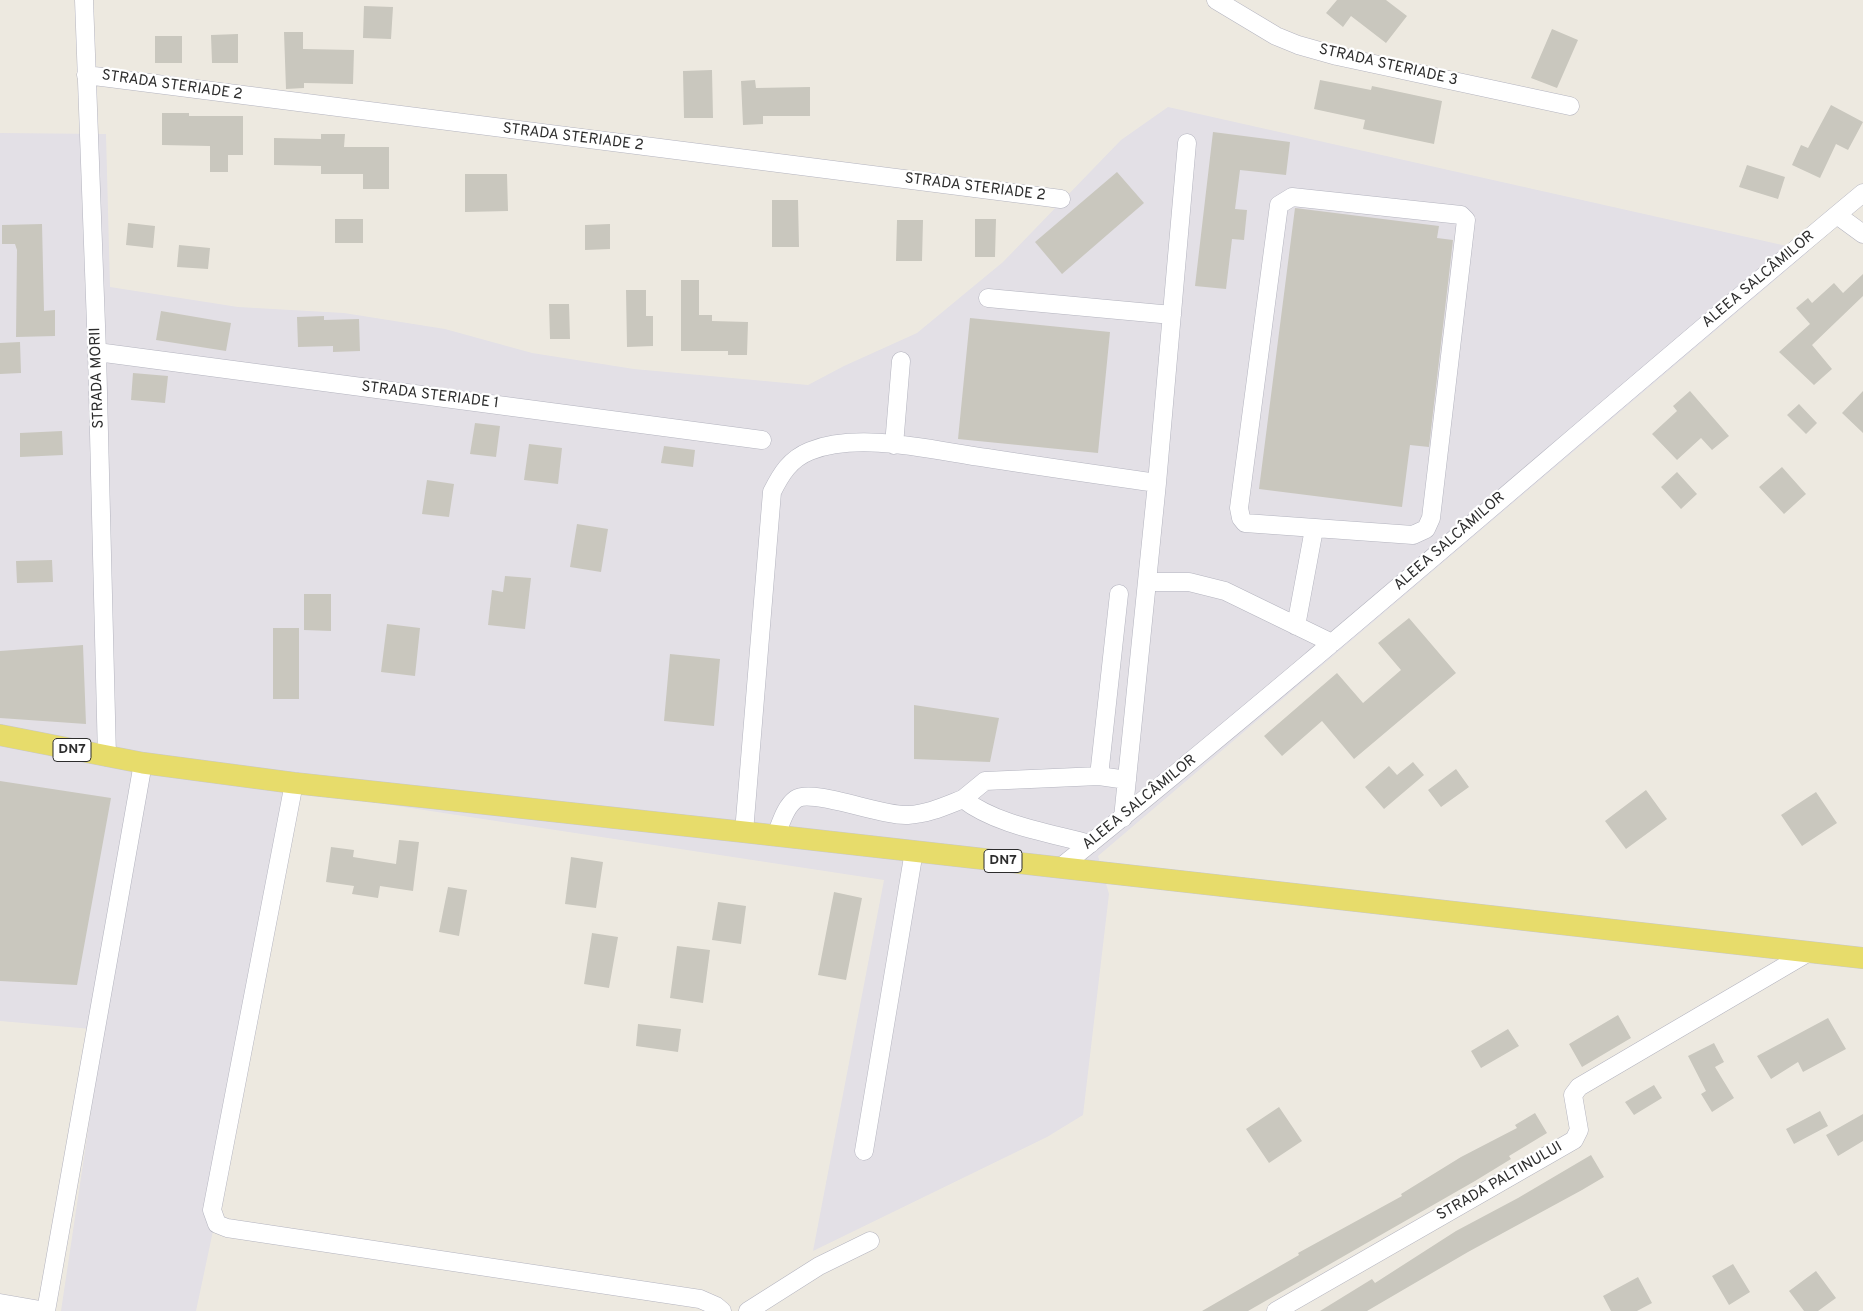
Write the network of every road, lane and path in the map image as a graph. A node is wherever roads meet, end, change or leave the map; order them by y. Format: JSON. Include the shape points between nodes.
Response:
{"nodes":[{"id":1,"x":84,"y":0,"type":"edge"},
{"id":2,"x":1216,"y":0,"type":"edge"},
{"id":3,"x":86,"y":75,"type":"junction"},
{"id":4,"x":1570,"y":106,"type":"dead end"},
{"id":5,"x":1187,"y":143,"type":"dead end"},
{"id":6,"x":1863,"y":193,"type":"edge"},
{"id":7,"x":1061,"y":199,"type":"dead end"},
{"id":8,"x":1837,"y":215,"type":"junction"},
{"id":9,"x":1863,"y":234,"type":"edge"},
{"id":10,"x":988,"y":298,"type":"dead end"},
{"id":11,"x":1172,"y":315,"type":"junction"},
{"id":12,"x":97,"y":352,"type":"junction"},
{"id":13,"x":901,"y":361,"type":"dead end"},
{"id":14,"x":762,"y":440,"type":"dead end"},
{"id":15,"x":894,"y":445,"type":"junction"},
{"id":16,"x":1158,"y":483,"type":"junction"},
{"id":17,"x":1314,"y":529,"type":"junction"},
{"id":18,"x":1147,"y":582,"type":"junction"},
{"id":19,"x":1119,"y":594,"type":"dead end"},
{"id":20,"x":1296,"y":626,"type":"junction"},
{"id":21,"x":1332,"y":643,"type":"junction"},
{"id":22,"x":0,"y":735,"type":"edge"},
{"id":23,"x":107,"y":757,"type":"junction"},
{"id":24,"x":143,"y":763,"type":"junction"},
{"id":25,"x":1100,"y":776,"type":"junction"},
{"id":26,"x":1127,"y":780,"type":"junction"},
{"id":27,"x":294,"y":783,"type":"junction"},
{"id":28,"x":963,"y":799,"type":"junction"},
{"id":29,"x":1123,"y":818,"type":"junction"},
{"id":30,"x":744,"y":832,"type":"junction"},
{"id":31,"x":776,"y":835,"type":"junction"},
{"id":32,"x":1090,"y":844,"type":"junction"},
{"id":33,"x":914,"y":851,"type":"junction"},
{"id":34,"x":1061,"y":868,"type":"junction"},
{"id":35,"x":1809,"y":952,"type":"junction"},
{"id":36,"x":1863,"y":958,"type":"edge"},
{"id":37,"x":864,"y":1151,"type":"dead end"},
{"id":38,"x":870,"y":1241,"type":"dead end"},
{"id":39,"x":0,"y":1302,"type":"edge"},
{"id":40,"x":46,"y":1311,"type":"edge"},
{"id":41,"x":722,"y":1311,"type":"edge"},
{"id":42,"x":748,"y":1311,"type":"edge"},
{"id":43,"x":1276,"y":1311,"type":"edge"}],
"edges":[{"from":1,"to":3,"type":"street","name":"STRADA MORII"},
{"from":2,"to":4,"type":"street","name":"STRADA STERIADE 3","via":[[1298,46]]},
{"from":3,"to":7,"type":"street","name":"STRADA STERIADE 2"},
{"from":3,"to":12,"type":"street","name":"STRADA MORII"},
{"from":5,"to":11,"type":"street"},
{"from":6,"to":8,"type":"street","name":"ALEEA SALCÂMILOR"},
{"from":8,"to":9,"type":"street"},
{"from":8,"to":21,"type":"street","name":"ALEEA SALCÂMILOR"},
{"from":10,"to":11,"type":"street"},
{"from":11,"to":16,"type":"street"},
{"from":12,"to":14,"type":"street","name":"STRADA STERIADE 1"},
{"from":12,"to":23,"type":"street","name":"STRADA MORII"},
{"from":13,"to":15,"type":"street"},
{"from":15,"to":16,"type":"street"},
{"from":15,"to":30,"type":"street","via":[[846,444],[810,451],[792,461],[780,474],[772,492]]},
{"from":16,"to":18,"type":"street"},
{"from":17,"to":17,"type":"street","via":[[1245,523],[1239,508],[1279,205],[1292,197],[1461,215],[1468,224],[1429,524],[1413,535]]},
{"from":17,"to":20,"type":"street"},
{"from":18,"to":20,"type":"street","via":[[1189,582],[1225,591]]},
{"from":18,"to":26,"type":"street"},
{"from":19,"to":25,"type":"street"},
{"from":20,"to":21,"type":"street"},
{"from":21,"to":29,"type":"street","name":"ALEEA SALCÂMILOR"},
{"from":22,"to":23,"type":"main road","number":"DN7"},
{"from":23,"to":24,"type":"main road","number":"DN7"},
{"from":24,"to":27,"type":"main road","number":"DN7"},
{"from":24,"to":40,"type":"street"},
{"from":25,"to":26,"type":"street"},
{"from":25,"to":28,"type":"street","via":[[985,781]]},
{"from":26,"to":29,"type":"street"},
{"from":27,"to":30,"type":"main road","number":"DN7"},
{"from":27,"to":41,"type":"street","via":[[212,1210],[217,1224],[700,1299]]},
{"from":28,"to":31,"type":"street","via":[[936,810],[907,815],[818,796],[798,798],[788,808]]},
{"from":28,"to":32,"type":"street","via":[[978,811]]},
{"from":29,"to":32,"type":"street","name":"ALEEA SALCÂMILOR"},
{"from":30,"to":31,"type":"main road","number":"DN7"},
{"from":31,"to":33,"type":"main road","number":"DN7"},
{"from":32,"to":34,"type":"street","name":"ALEEA SALCÂMILOR"},
{"from":33,"to":34,"type":"main road","number":"DN7"},
{"from":33,"to":37,"type":"street"},
{"from":34,"to":35,"type":"main road","number":"DN7"},
{"from":35,"to":36,"type":"main road","number":"DN7"},
{"from":35,"to":43,"type":"street","name":"STRADA PALTINULUI","via":[[1579,1087],[1573,1095],[1579,1130],[1574,1140]]},
{"from":38,"to":42,"type":"street","via":[[819,1266]]},
{"from":39,"to":40,"type":"street"}]}
